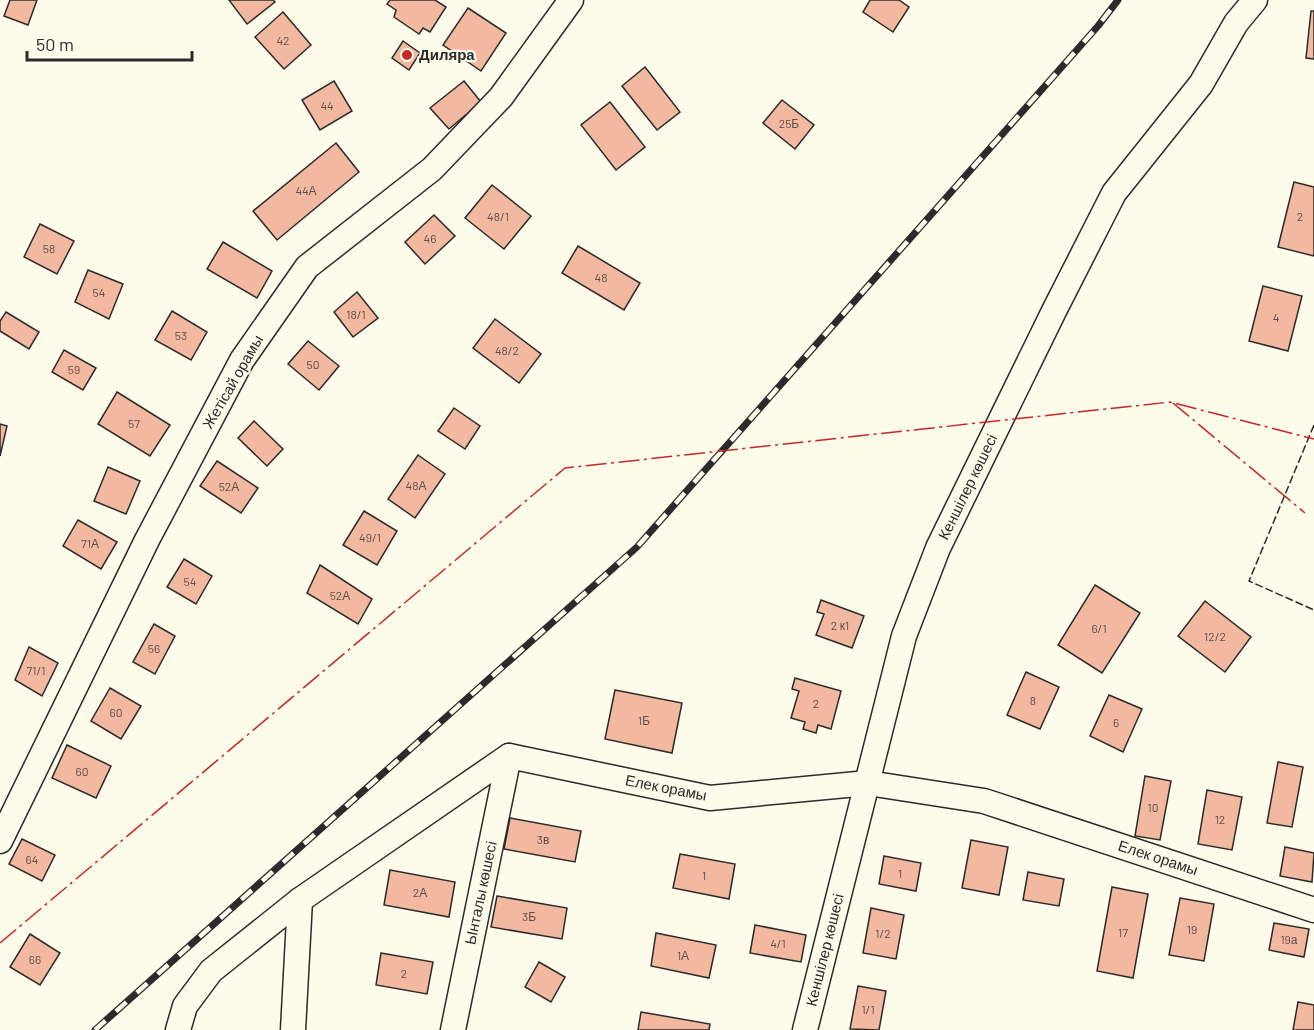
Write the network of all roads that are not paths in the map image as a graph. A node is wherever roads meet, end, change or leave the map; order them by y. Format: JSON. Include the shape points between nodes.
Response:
{"nodes":[{"id":1,"x":571,"y":0,"type":"edge"},
{"id":2,"x":1255,"y":0,"type":"edge"},
{"id":3,"x":509,"y":756,"type":"junction"},
{"id":4,"x":867,"y":783,"type":"junction"},
{"id":5,"x":0,"y":841,"type":"edge"},
{"id":6,"x":300,"y":900,"type":"junction"},
{"id":7,"x":1314,"y":910,"type":"edge"},
{"id":8,"x":178,"y":1030,"type":"edge"},
{"id":9,"x":293,"y":1030,"type":"edge"},
{"id":10,"x":453,"y":1030,"type":"edge"},
{"id":11,"x":805,"y":1030,"type":"edge"}],
"edges":[{"from":1,"to":5,"type":"street","name":"Жетісай орамы","via":[[501,97],[432,169],[307,267],[242,360],[147,540]]},
{"from":2,"to":4,"type":"street","name":"Кеншілер көшесі","via":[[1236,23],[1201,84],[1114,193],[1054,311],[939,548],[912,614]]},
{"from":3,"to":4,"type":"street","name":"Елек орамы","via":[[710,798]]},
{"from":3,"to":6,"type":"street"},
{"from":3,"to":10,"type":"street","name":"Ынталы көшесі"},
{"from":4,"to":7,"type":"street","name":"Елек орамы","via":[[984,801]]},
{"from":4,"to":11,"type":"street","name":"Кеншілер көшесі"},
{"from":6,"to":8,"type":"street","via":[[211,971],[185,1006]]},
{"from":6,"to":9,"type":"street"}]}
